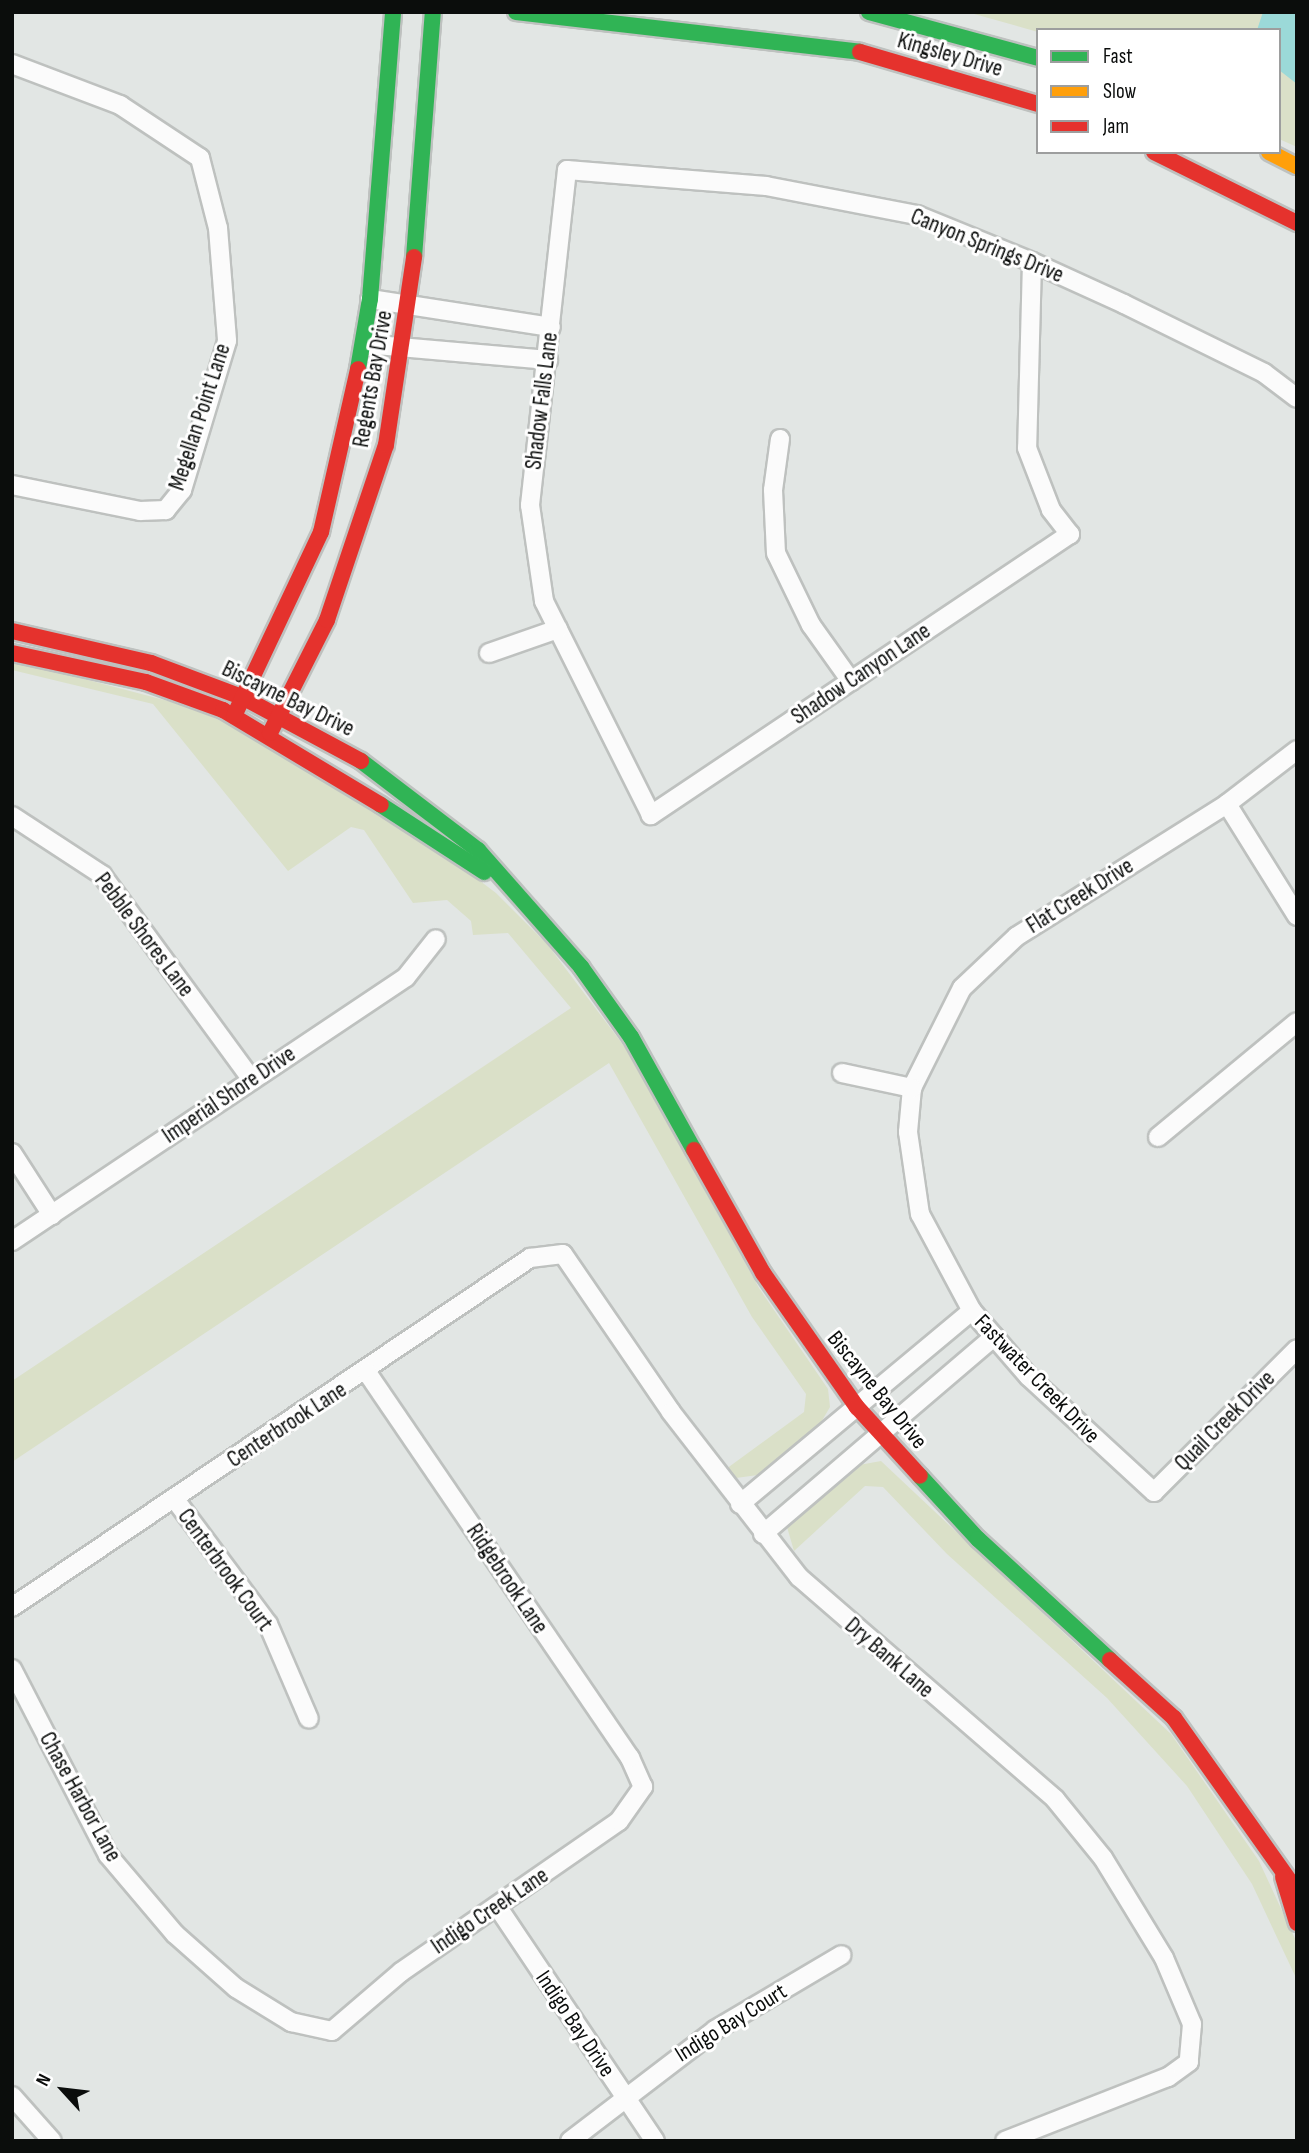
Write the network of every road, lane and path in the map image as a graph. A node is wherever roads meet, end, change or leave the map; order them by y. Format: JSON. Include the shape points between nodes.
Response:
{"nodes":[{"id":1,"x":393,"y":12,"type":"edge"},
{"id":2,"x":433,"y":12,"type":"edge"},
{"id":3,"x":516,"y":12,"type":"edge"},
{"id":4,"x":869,"y":12,"type":"edge"},
{"id":5,"x":1036,"y":57,"type":"edge"},
{"id":6,"x":12,"y":64,"type":"edge"},
{"id":7,"x":1036,"y":103,"type":"edge"},
{"id":8,"x":1158,"y":154,"type":"edge"},
{"id":9,"x":1273,"y":154,"type":"edge"},
{"id":10,"x":1297,"y":166,"type":"edge"},
{"id":11,"x":568,"y":170,"type":"joint"},
{"id":12,"x":1297,"y":223,"type":"edge"},
{"id":13,"x":1032,"y":262,"type":"junction"},
{"id":14,"x":370,"y":299,"type":"junction"},
{"id":15,"x":410,"y":305,"type":"junction"},
{"id":16,"x":551,"y":327,"type":"junction"},
{"id":17,"x":365,"y":344,"type":"junction"},
{"id":18,"x":404,"y":347,"type":"junction"},
{"id":19,"x":548,"y":360,"type":"junction"},
{"id":20,"x":1297,"y":398,"type":"edge"},
{"id":21,"x":780,"y":439,"type":"dead end"},
{"id":22,"x":12,"y":485,"type":"edge"},
{"id":23,"x":558,"y":629,"type":"junction"},
{"id":24,"x":12,"y":631,"type":"edge"},
{"id":25,"x":12,"y":653,"type":"edge"},
{"id":26,"x":489,"y":653,"type":"dead end"},
{"id":27,"x":851,"y":681,"type":"junction"},
{"id":28,"x":244,"y":698,"type":"junction"},
{"id":29,"x":234,"y":716,"type":"junction"},
{"id":30,"x":279,"y":716,"type":"junction"},
{"id":31,"x":270,"y":733,"type":"junction"},
{"id":32,"x":1297,"y":750,"type":"edge"},
{"id":33,"x":1227,"y":804,"type":"junction"},
{"id":34,"x":651,"y":815,"type":"joint"},
{"id":35,"x":12,"y":816,"type":"edge"},
{"id":36,"x":503,"y":883,"type":"junction"},
{"id":37,"x":1297,"y":916,"type":"edge"},
{"id":38,"x":436,"y":939,"type":"dead end"},
{"id":39,"x":1297,"y":1022,"type":"edge"},
{"id":40,"x":842,"y":1073,"type":"dead end"},
{"id":41,"x":252,"y":1080,"type":"junction"},
{"id":42,"x":912,"y":1088,"type":"junction"},
{"id":43,"x":1158,"y":1137,"type":"dead end"},
{"id":44,"x":12,"y":1153,"type":"edge"},
{"id":45,"x":52,"y":1214,"type":"junction"},
{"id":46,"x":12,"y":1241,"type":"edge"},
{"id":47,"x":564,"y":1254,"type":"joint"},
{"id":48,"x":972,"y":1311,"type":"junction"},
{"id":49,"x":993,"y":1337,"type":"junction"},
{"id":50,"x":1297,"y":1349,"type":"edge"},
{"id":51,"x":368,"y":1372,"type":"junction"},
{"id":52,"x":857,"y":1407,"type":"junction"},
{"id":53,"x":880,"y":1434,"type":"junction"},
{"id":54,"x":1154,"y":1492,"type":"joint"},
{"id":55,"x":174,"y":1498,"type":"junction"},
{"id":56,"x":740,"y":1504,"type":"junction"},
{"id":57,"x":763,"y":1534,"type":"junction"},
{"id":58,"x":12,"y":1607,"type":"edge"},
{"id":59,"x":12,"y":1669,"type":"edge"},
{"id":60,"x":309,"y":1719,"type":"dead end"},
{"id":61,"x":643,"y":1787,"type":"joint"},
{"id":62,"x":1282,"y":1873,"type":"junction"},
{"id":63,"x":1297,"y":1891,"type":"edge"},
{"id":64,"x":497,"y":1906,"type":"junction"},
{"id":65,"x":1297,"y":1923,"type":"edge"},
{"id":66,"x":842,"y":1955,"type":"dead end"},
{"id":67,"x":332,"y":2031,"type":"joint"},
{"id":68,"x":12,"y":2095,"type":"edge"},
{"id":69,"x":622,"y":2095,"type":"junction"},
{"id":70,"x":52,"y":2141,"type":"edge"},
{"id":71,"x":569,"y":2141,"type":"edge"},
{"id":72,"x":654,"y":2141,"type":"edge"},
{"id":73,"x":1004,"y":2141,"type":"edge"}],
"edges":[{"from":1,"to":14,"type":"street","name":"Regents Bay Drive"},
{"from":2,"to":15,"type":"street","name":"Regents Bay Drive"},
{"from":3,"to":7,"type":"street","name":"Kingsley Drive","via":[[865,53]]},
{"from":4,"to":5,"type":"street","name":"Kingsley Drive"},
{"from":6,"to":22,"type":"street","name":"Megellan Point Lane","via":[[120,105],[200,158],[218,228],[227,341],[181,491],[166,510],[140,511]]},
{"from":8,"to":12,"type":"street"},
{"from":9,"to":10,"type":"street"},
{"from":11,"to":13,"type":"street","name":"Canyon Springs Drive","via":[[766,186],[917,215]]},
{"from":11,"to":16,"type":"street","name":"Shadow Falls Lane"},
{"from":13,"to":20,"type":"street","name":"Canyon Springs Drive","via":[[1264,373]]},
{"from":13,"to":27,"type":"street","name":"Shadow Canyon Lane","via":[[1027,448],[1051,510],[1070,534]]},
{"from":14,"to":15,"type":"street"},
{"from":14,"to":17,"type":"street","name":"Regents Bay Drive"},
{"from":15,"to":16,"type":"street"},
{"from":15,"to":18,"type":"street","name":"Regents Bay Drive"},
{"from":16,"to":19,"type":"street","name":"Shadow Falls Lane"},
{"from":17,"to":18,"type":"street"},
{"from":17,"to":28,"type":"street","name":"Regents Bay Drive","via":[[321,532]]},
{"from":18,"to":19,"type":"street"},
{"from":18,"to":30,"type":"street","name":"Regents Bay Drive","via":[[362,526],[327,620]]},
{"from":19,"to":23,"type":"street","name":"Shadow Falls Lane","via":[[530,505],[544,601]]},
{"from":21,"to":27,"type":"street","via":[[773,490],[776,553],[811,625]]},
{"from":23,"to":26,"type":"street"},
{"from":23,"to":34,"type":"street","name":"Shadow Falls Lane"},
{"from":24,"to":28,"type":"street","name":"Biscayne Bay Drive","via":[[150,663]]},
{"from":25,"to":29,"type":"street","name":"Biscayne Bay Drive","via":[[146,682]]},
{"from":27,"to":34,"type":"street","name":"Shadow Canyon Lane"},
{"from":28,"to":29,"type":"street","name":"Regents Bay Drive"},
{"from":28,"to":30,"type":"street","name":"Biscayne Bay Drive"},
{"from":29,"to":31,"type":"street","name":"Biscayne Bay Drive"},
{"from":30,"to":31,"type":"street","name":"Regents Bay Drive"},
{"from":30,"to":36,"type":"street","name":"Biscayne Bay Drive","via":[[371,767],[444,820]]},
{"from":31,"to":36,"type":"street","name":"Biscayne Bay Drive"},
{"from":32,"to":33,"type":"street","name":"Flat Creek Drive"},
{"from":33,"to":37,"type":"street"},
{"from":33,"to":42,"type":"street","name":"Flat Creek Drive","via":[[1016,937],[962,988]]},
{"from":35,"to":41,"type":"street","name":"Pebble Shores Lane","via":[[102,875]]},
{"from":36,"to":52,"type":"street","name":"Biscayne Bay Drive","via":[[581,967],[631,1037],[763,1273]]},
{"from":38,"to":41,"type":"street","name":"Imperial Shore Drive","via":[[406,977]]},
{"from":39,"to":43,"type":"street"},
{"from":40,"to":42,"type":"street"},
{"from":41,"to":45,"type":"street","name":"Imperial Shore Drive"},
{"from":42,"to":48,"type":"street","name":"Fastwater Creek Drive","via":[[908,1132],[920,1214]]},
{"from":44,"to":45,"type":"street"},
{"from":45,"to":46,"type":"street","name":"Imperial Shore Drive"},
{"from":47,"to":51,"type":"street","name":"Centerbrook Lane","via":[[530,1258]]},
{"from":47,"to":56,"type":"street","name":"Dry Bank Lane"},
{"from":48,"to":49,"type":"street","name":"Fastwater Creek Drive"},
{"from":48,"to":52,"type":"street"},
{"from":49,"to":53,"type":"street"},
{"from":49,"to":54,"type":"street","name":"Fastwater Creek Drive"},
{"from":50,"to":54,"type":"street","name":"Quail Creek Drive"},
{"from":51,"to":55,"type":"street","name":"Centerbrook Lane"},
{"from":51,"to":61,"type":"street","name":"Ridgebrook Lane","via":[[630,1758]]},
{"from":52,"to":53,"type":"street","name":"Biscayne Bay Drive"},
{"from":52,"to":56,"type":"street"},
{"from":53,"to":57,"type":"street"},
{"from":53,"to":62,"type":"street","name":"Biscayne Bay Drive","via":[[978,1539],[1174,1718]]},
{"from":55,"to":58,"type":"street","name":"Centerbrook Lane"},
{"from":55,"to":60,"type":"street","name":"Centerbrook Court","via":[[268,1624]]},
{"from":56,"to":57,"type":"street","name":"Dry Bank Lane"},
{"from":57,"to":73,"type":"street","name":"Dry Bank Lane","via":[[839,1614],[1055,1799],[1103,1858],[1164,1958],[1192,2024],[1189,2062],[1168,2077]]},
{"from":59,"to":67,"type":"street","name":"Chase Harbor Lane","via":[[108,1855],[176,1934],[236,1988],[291,2022]]},
{"from":61,"to":64,"type":"street","name":"Indigo Creek Lane","via":[[619,1821]]},
{"from":62,"to":63,"type":"street","name":"Biscayne Bay Drive"},
{"from":62,"to":65,"type":"street","name":"Biscayne Bay Drive"},
{"from":64,"to":67,"type":"street","name":"Indigo Creek Lane","via":[[401,1972]]},
{"from":64,"to":69,"type":"street","name":"Indigo Bay Drive"},
{"from":66,"to":69,"type":"street","name":"Indigo Bay Court","via":[[715,2029]]},
{"from":68,"to":70,"type":"street"},
{"from":69,"to":71,"type":"street","name":"Indigo Bay Court"},
{"from":69,"to":72,"type":"street","name":"Indigo Bay Drive"}]}
